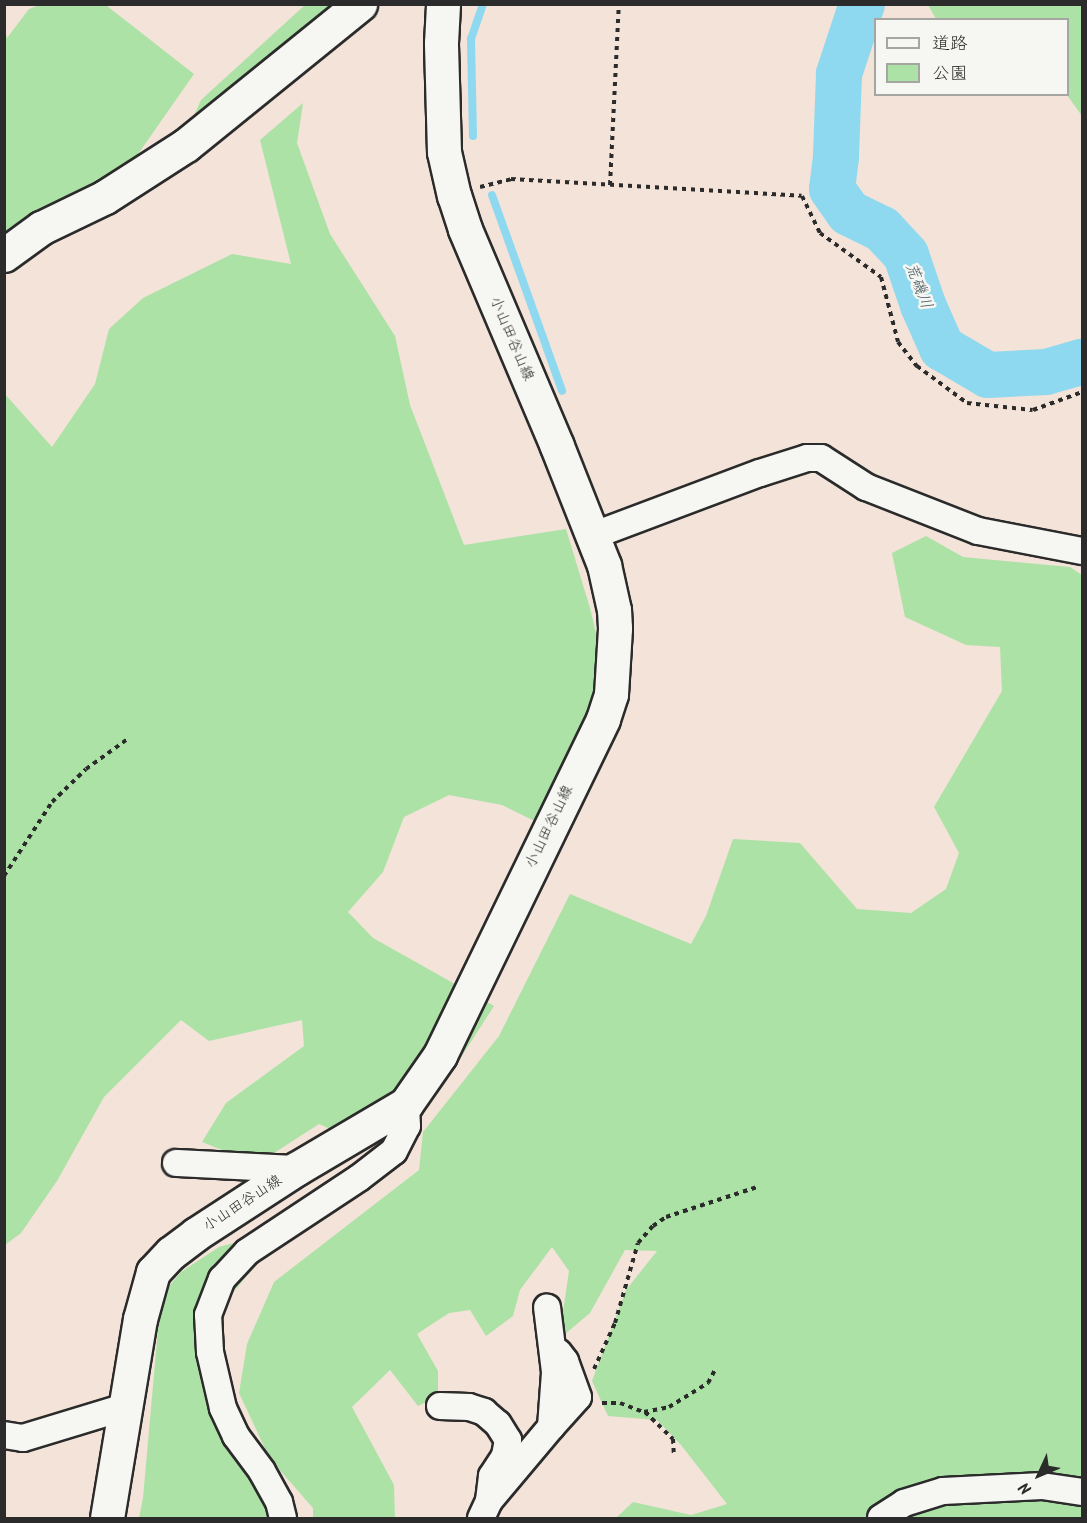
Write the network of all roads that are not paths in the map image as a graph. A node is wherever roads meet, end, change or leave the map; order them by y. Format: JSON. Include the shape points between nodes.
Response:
{"nodes":[{"id":1,"x":360,"y":4,"type":"edge"},
{"id":2,"x":443,"y":4,"type":"edge"},
{"id":3,"x":4,"y":255,"type":"edge"},
{"id":4,"x":592,"y":536,"type":"junction"},
{"id":5,"x":1083,"y":551,"type":"edge"},
{"id":6,"x":406,"y":1104,"type":"junction"},
{"id":7,"x":176,"y":1163,"type":"dead end"},
{"id":8,"x":296,"y":1169,"type":"junction"},
{"id":9,"x":547,"y":1307,"type":"dead end"},
{"id":10,"x":552,"y":1345,"type":"junction"},
{"id":11,"x":128,"y":1406,"type":"junction"},
{"id":12,"x":440,"y":1406,"type":"dead end"},
{"id":13,"x":551,"y":1427,"type":"junction"},
{"id":14,"x":4,"y":1435,"type":"edge"},
{"id":15,"x":1083,"y":1492,"type":"edge"},
{"id":16,"x":485,"y":1510,"type":"edge"},
{"id":17,"x":107,"y":1518,"type":"edge"},
{"id":18,"x":283,"y":1518,"type":"edge"},
{"id":19,"x":881,"y":1518,"type":"edge"}],
"edges":[{"from":1,"to":3,"type":"main road","via":[[186,145],[105,197],[41,228]]},
{"from":2,"to":4,"type":"main road","name":"小山田谷山線","via":[[444,152],[454,196]]},
{"from":4,"to":5,"type":"street","via":[[760,473],[807,458],[821,458],[866,487],[978,531]]},
{"from":4,"to":6,"type":"main road","name":"小山田谷山線","via":[[614,610],[611,694],[603,719],[440,1055]]},
{"from":6,"to":8,"type":"main road","name":"小山田谷山線"},
{"from":6,"to":18,"type":"street","via":[[407,1126],[394,1151],[247,1252],[222,1279],[208,1315],[210,1352],[223,1408],[236,1436],[279,1502]]},
{"from":7,"to":8,"type":"street"},
{"from":8,"to":11,"type":"main road","name":"小山田谷山線","via":[[195,1234],[153,1272],[140,1319]]},
{"from":9,"to":10,"type":"street"},
{"from":10,"to":13,"type":"street","via":[[555,1372]]},
{"from":10,"to":13,"type":"street","via":[[564,1361],[578,1397]]},
{"from":11,"to":14,"type":"street","via":[[23,1438]]},
{"from":11,"to":17,"type":"main road","name":"小山田谷山線"},
{"from":12,"to":16,"type":"street","via":[[484,1412],[508,1440],[505,1456],[492,1476]]},
{"from":13,"to":16,"type":"street"},
{"from":15,"to":19,"type":"street","via":[[1042,1486],[943,1491],[904,1503]]}]}
